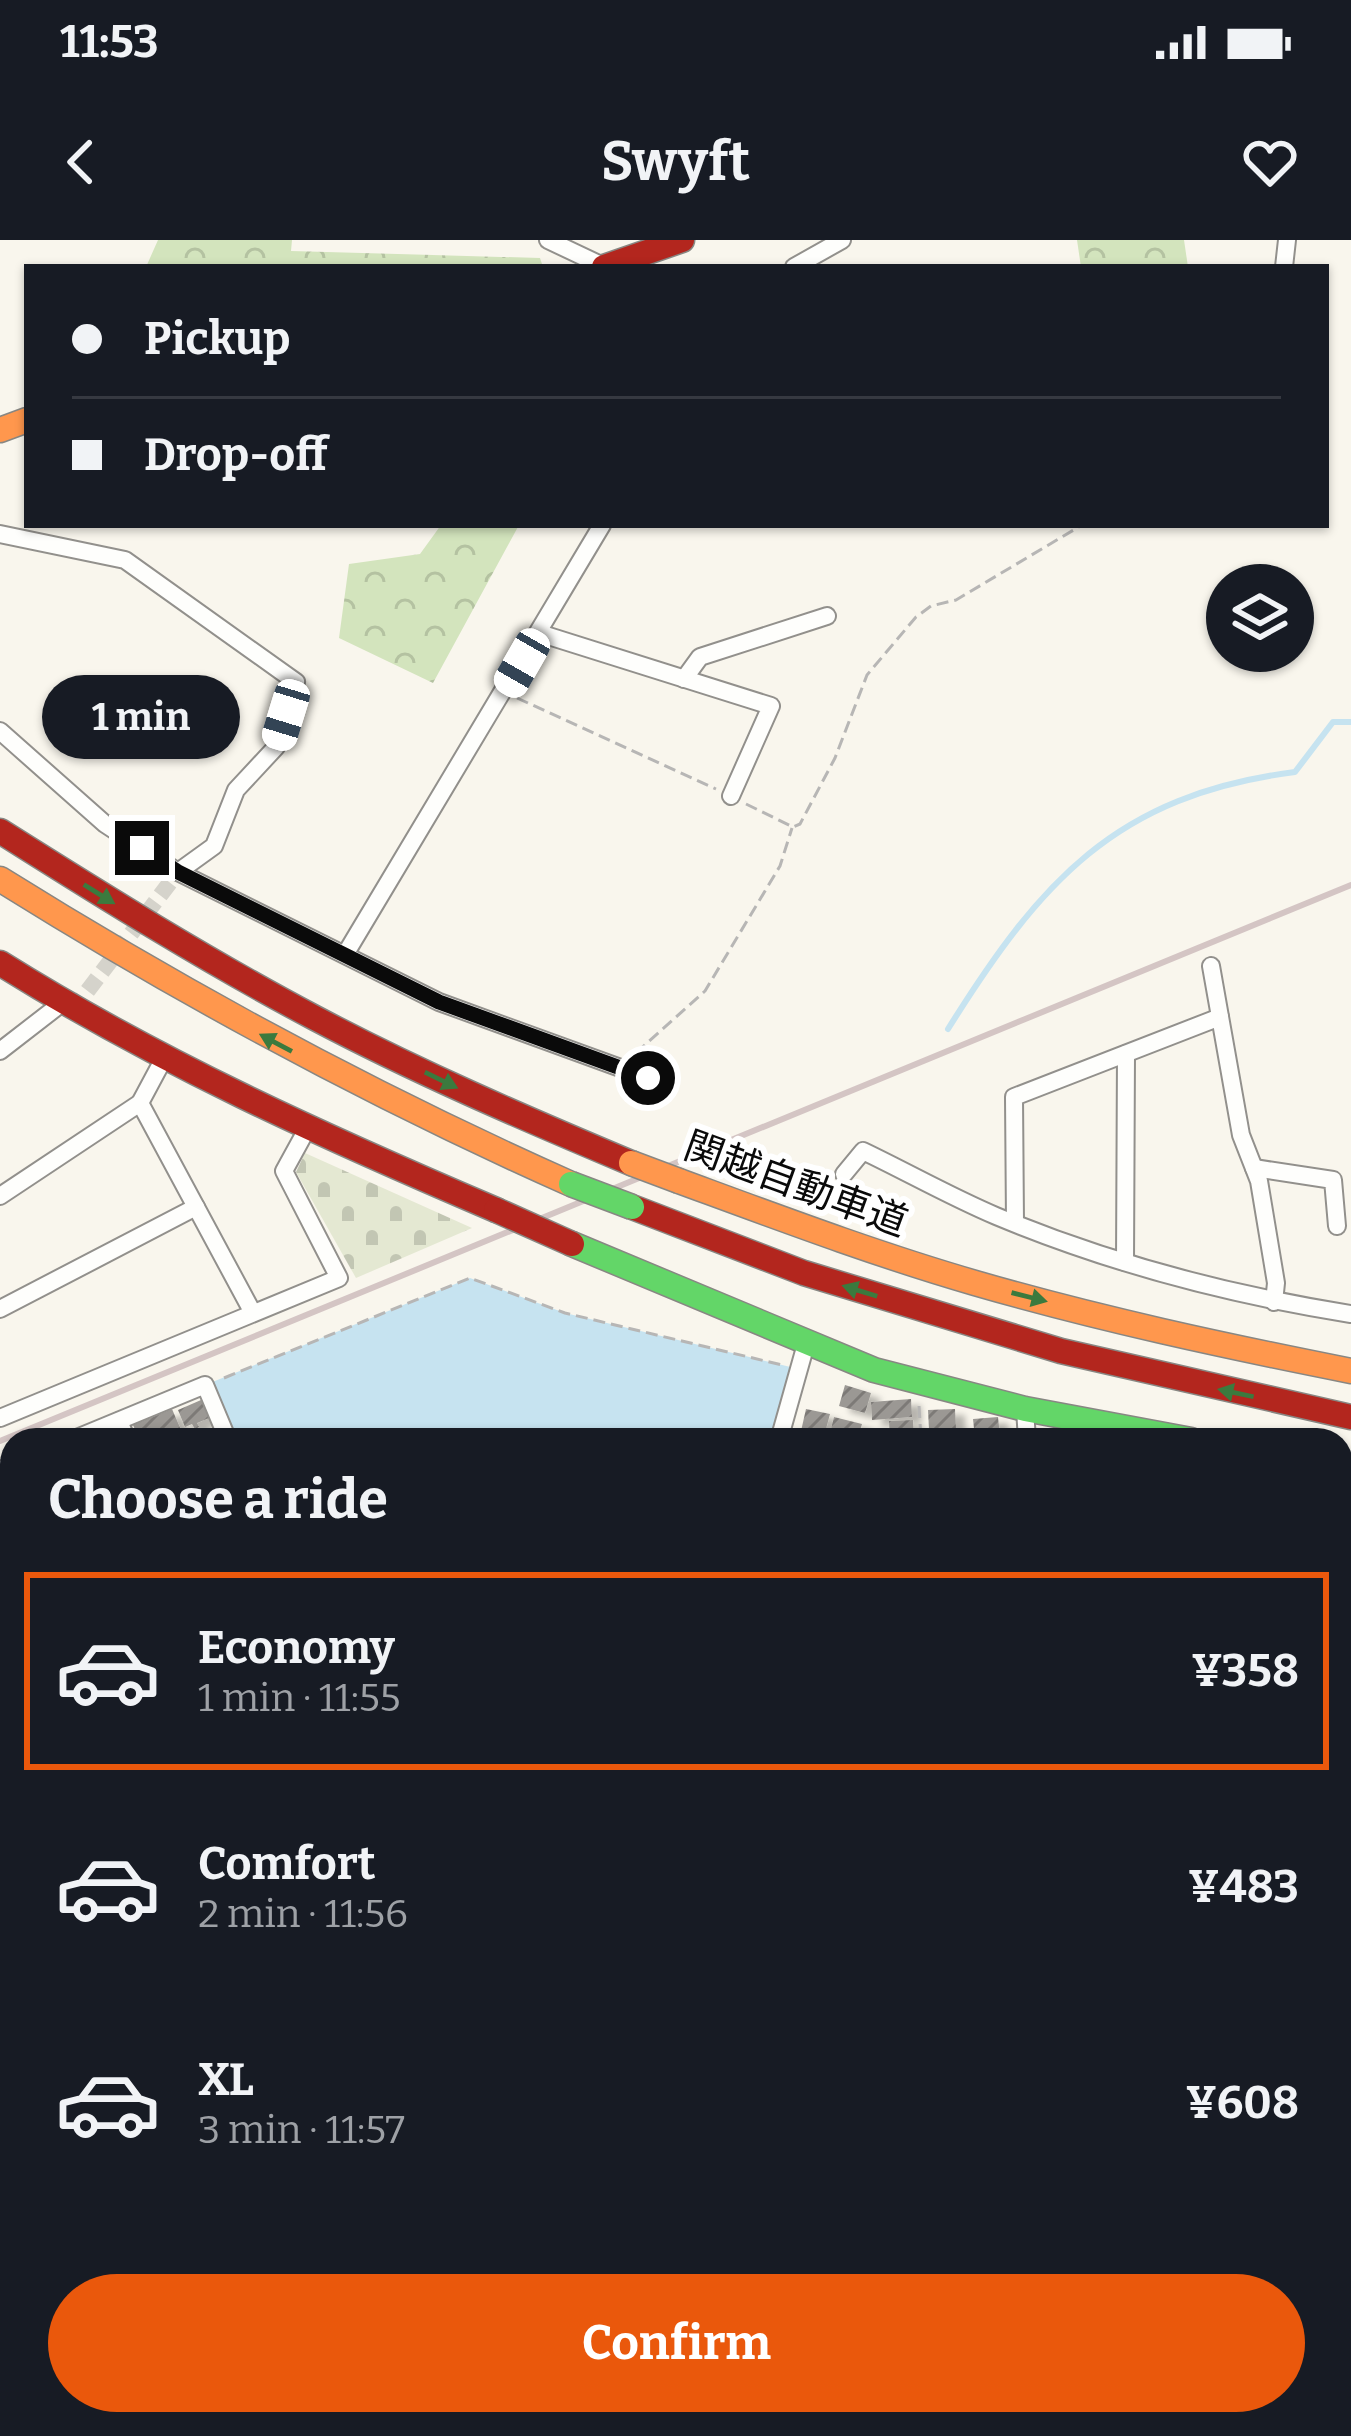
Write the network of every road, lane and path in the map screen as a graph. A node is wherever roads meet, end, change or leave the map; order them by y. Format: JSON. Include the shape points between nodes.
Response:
{"nodes":[{"id":1,"x":548,"y":240,"type":"edge"},
{"id":2,"x":682,"y":240,"type":"edge"},
{"id":3,"x":842,"y":240,"type":"edge"},
{"id":4,"x":598,"y":264,"type":"edge"},
{"id":5,"x":613,"y":264,"type":"edge"},
{"id":6,"x":799,"y":264,"type":"edge"},
{"id":7,"x":600,"y":528,"type":"edge"},
{"id":8,"x":1077,"y":528,"type":"edge"},
{"id":9,"x":0,"y":534,"type":"edge"},
{"id":10,"x":827,"y":616,"type":"dead end"},
{"id":11,"x":539,"y":633,"type":"junction"},
{"id":12,"x":683,"y":679,"type":"junction"},
{"id":13,"x":505,"y":692,"type":"junction"},
{"id":14,"x":0,"y":730,"type":"edge"},
{"id":15,"x":731,"y":796,"type":"junction"},
{"id":16,"x":793,"y":826,"type":"junction"},
{"id":17,"x":0,"y":831,"type":"edge"},
{"id":18,"x":178,"y":872,"type":"junction"},
{"id":19,"x":0,"y":879,"type":"edge"},
{"id":20,"x":346,"y":953,"type":"junction"},
{"id":21,"x":0,"y":963,"type":"edge"},
{"id":22,"x":1211,"y":966,"type":"dead end"},
{"id":23,"x":62,"y":1003,"type":"junction"},
{"id":24,"x":1220,"y":1017,"type":"junction"},
{"id":25,"x":0,"y":1051,"type":"edge"},
{"id":26,"x":1126,"y":1054,"type":"junction"},
{"id":27,"x":163,"y":1060,"type":"junction"},
{"id":28,"x":620,"y":1068,"type":"junction"},
{"id":29,"x":648,"y":1078,"type":"dead end"},
{"id":30,"x":140,"y":1103,"type":"junction"},
{"id":31,"x":307,"y":1129,"type":"junction"},
{"id":32,"x":1254,"y":1168,"type":"junction"},
{"id":33,"x":844,"y":1174,"type":"dead end"},
{"id":34,"x":0,"y":1196,"type":"edge"},
{"id":35,"x":196,"y":1207,"type":"junction"},
{"id":36,"x":1015,"y":1223,"type":"junction"},
{"id":37,"x":1337,"y":1226,"type":"dead end"},
{"id":38,"x":1125,"y":1262,"type":"junction"},
{"id":39,"x":1274,"y":1302,"type":"junction"},
{"id":40,"x":0,"y":1309,"type":"edge"},
{"id":41,"x":254,"y":1313,"type":"junction"},
{"id":42,"x":1351,"y":1314,"type":"edge"},
{"id":43,"x":806,"y":1343,"type":"junction"},
{"id":44,"x":799,"y":1369,"type":"junction"},
{"id":45,"x":1351,"y":1371,"type":"edge"},
{"id":46,"x":918,"y":1383,"type":"junction"},
{"id":47,"x":205,"y":1385,"type":"junction"},
{"id":48,"x":1025,"y":1409,"type":"junction"},
{"id":49,"x":1351,"y":1417,"type":"edge"},
{"id":50,"x":0,"y":1418,"type":"edge"},
{"id":51,"x":119,"y":1421,"type":"junction"},
{"id":52,"x":102,"y":1428,"type":"edge"},
{"id":53,"x":122,"y":1428,"type":"edge"},
{"id":54,"x":223,"y":1428,"type":"edge"},
{"id":55,"x":782,"y":1428,"type":"edge"},
{"id":56,"x":920,"y":1428,"type":"edge"},
{"id":57,"x":1026,"y":1428,"type":"edge"},
{"id":58,"x":1103,"y":1428,"type":"edge"}],
"edges":[{"from":1,"to":4,"type":"street"},
{"from":2,"to":5,"type":"main road"},
{"from":3,"to":6,"type":"street"},
{"from":7,"to":11,"type":"street"},
{"from":8,"to":16,"type":"path","via":[[916,616],[868,675],[835,758]]},
{"from":9,"to":18,"type":"street","via":[[125,560],[296,682],[276,747],[236,790],[214,846]]},
{"from":10,"to":12,"type":"street","via":[[700,657]]},
{"from":11,"to":12,"type":"street"},
{"from":11,"to":13,"type":"street"},
{"from":12,"to":15,"type":"street","via":[[772,706]]},
{"from":13,"to":15,"type":"path"},
{"from":13,"to":20,"type":"street"},
{"from":14,"to":18,"type":"street","via":[[105,824]]},
{"from":15,"to":16,"type":"path"},
{"from":16,"to":28,"type":"path","via":[[780,866],[705,991]]},
{"from":17,"to":45,"type":"main road","name":"関越自動車道","one_way":true,"bridge":true,"via":[[342,1031],[631,1162],[977,1284]]},
{"from":18,"to":20,"type":"street"},
{"from":49,"to":19,"type":"main road","name":"関越自動車道","one_way":true,"bridge":true,"via":[[1061,1352],[804,1274],[571,1184],[215,1011]]},
{"from":20,"to":28,"type":"street","via":[[439,1002]]},
{"from":21,"to":23,"type":"main road"},
{"from":22,"to":24,"type":"street"},
{"from":23,"to":25,"type":"street"},
{"from":23,"to":27,"type":"main road"},
{"from":24,"to":26,"type":"street"},
{"from":24,"to":32,"type":"street"},
{"from":26,"to":36,"type":"street","via":[[1015,1097]]},
{"from":26,"to":38,"type":"street"},
{"from":27,"to":30,"type":"street"},
{"from":27,"to":31,"type":"main road"},
{"from":28,"to":29,"type":"street"},
{"from":30,"to":34,"type":"street"},
{"from":30,"to":35,"type":"street"},
{"from":31,"to":41,"type":"street","via":[[284,1171],[339,1278]]},
{"from":31,"to":43,"type":"main road","bridge":true},
{"from":32,"to":37,"type":"street","via":[[1333,1180]]},
{"from":32,"to":39,"type":"street"},
{"from":33,"to":36,"type":"street","via":[[863,1150]]},
{"from":35,"to":40,"type":"street"},
{"from":35,"to":41,"type":"street"},
{"from":36,"to":38,"type":"street"},
{"from":38,"to":39,"type":"street"},
{"from":39,"to":42,"type":"street"},
{"from":41,"to":50,"type":"street"},
{"from":43,"to":44,"type":"street"},
{"from":43,"to":46,"type":"main road"},
{"from":44,"to":47,"type":"path","via":[[565,1313],[470,1278]]},
{"from":44,"to":55,"type":"street"},
{"from":46,"to":48,"type":"main road"},
{"from":46,"to":56,"type":"path"},
{"from":47,"to":51,"type":"street"},
{"from":47,"to":54,"type":"street"},
{"from":48,"to":57,"type":"street"},
{"from":48,"to":58,"type":"main road"},
{"from":51,"to":52,"type":"street"},
{"from":51,"to":53,"type":"street"}]}
